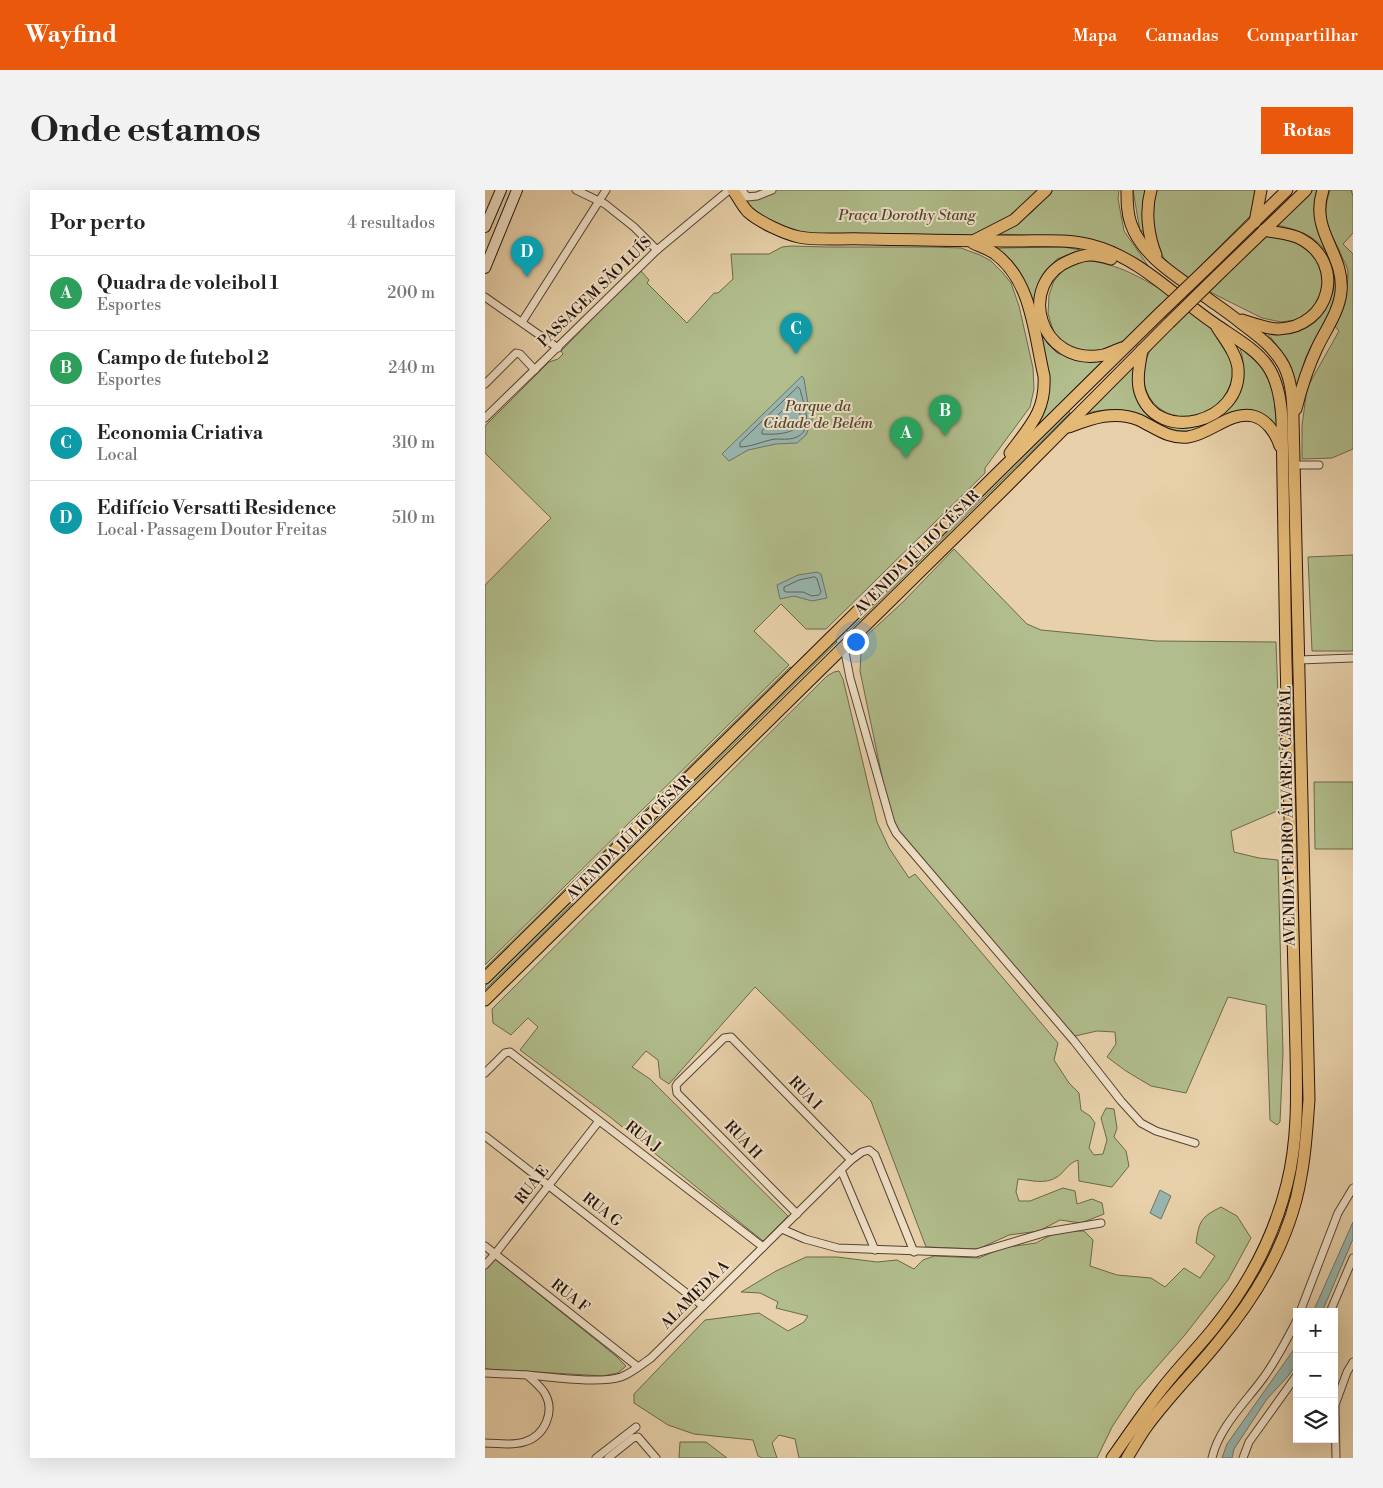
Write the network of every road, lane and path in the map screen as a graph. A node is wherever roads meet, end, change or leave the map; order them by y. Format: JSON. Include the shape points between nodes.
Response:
{"nodes":[{"id":1,"x":501,"y":190,"type":"edge"},
{"id":2,"x":517,"y":190,"type":"edge"},
{"id":3,"x":576,"y":190,"type":"edge"},
{"id":4,"x":606,"y":190,"type":"edge"},
{"id":5,"x":729,"y":190,"type":"edge"},
{"id":6,"x":733,"y":190,"type":"edge"},
{"id":7,"x":742,"y":190,"type":"edge"},
{"id":8,"x":772,"y":190,"type":"edge"},
{"id":9,"x":1046,"y":190,"type":"edge"},
{"id":10,"x":1127,"y":190,"type":"edge"},
{"id":11,"x":1151,"y":190,"type":"edge"},
{"id":12,"x":1261,"y":190,"type":"edge"},
{"id":13,"x":1287,"y":190,"type":"edge"},
{"id":14,"x":1306,"y":190,"type":"edge"},
{"id":15,"x":1323,"y":190,"type":"edge"},
{"id":16,"x":599,"y":201,"type":"junction"},
{"id":17,"x":1255,"y":222,"type":"junction"},
{"id":18,"x":485,"y":227,"type":"edge"},
{"id":19,"x":1264,"y":230,"type":"junction"},
{"id":20,"x":971,"y":241,"type":"junction"},
{"id":21,"x":657,"y":250,"type":"junction"},
{"id":22,"x":1159,"y":261,"type":"junction"},
{"id":23,"x":485,"y":268,"type":"edge"},
{"id":24,"x":1161,"y":283,"type":"junction"},
{"id":25,"x":485,"y":296,"type":"edge"},
{"id":26,"x":1233,"y":317,"type":"junction"},
{"id":27,"x":522,"y":322,"type":"junction"},
{"id":28,"x":1214,"y":324,"type":"junction"},
{"id":29,"x":1126,"y":347,"type":"junction"},
{"id":30,"x":557,"y":348,"type":"junction"},
{"id":31,"x":1142,"y":350,"type":"junction"},
{"id":32,"x":535,"y":370,"type":"junction"},
{"id":33,"x":485,"y":384,"type":"edge"},
{"id":34,"x":485,"y":418,"type":"edge"},
{"id":35,"x":1293,"y":418,"type":"junction"},
{"id":36,"x":1063,"y":430,"type":"junction"},
{"id":37,"x":1283,"y":451,"type":"junction"},
{"id":38,"x":1294,"y":465,"type":"junction"},
{"id":39,"x":1319,"y":465,"type":"dead end"},
{"id":40,"x":982,"y":488,"type":"junction"},
{"id":41,"x":851,"y":640,"type":"junction"},
{"id":42,"x":1353,"y":658,"type":"edge"},
{"id":43,"x":1299,"y":660,"type":"junction"},
{"id":44,"x":485,"y":978,"type":"edge"},
{"id":45,"x":485,"y":1000,"type":"edge"},
{"id":46,"x":485,"y":1072,"type":"edge"},
{"id":47,"x":678,"y":1083,"type":"joint"},
{"id":48,"x":599,"y":1121,"type":"junction"},
{"id":49,"x":485,"y":1136,"type":"edge"},
{"id":50,"x":1195,"y":1144,"type":"dead end"},
{"id":51,"x":851,"y":1160,"type":"junction"},
{"id":52,"x":841,"y":1170,"type":"junction"},
{"id":53,"x":549,"y":1186,"type":"junction"},
{"id":54,"x":1353,"y":1188,"type":"edge"},
{"id":55,"x":797,"y":1214,"type":"junction"},
{"id":56,"x":1101,"y":1223,"type":"dead end"},
{"id":57,"x":782,"y":1229,"type":"junction"},
{"id":58,"x":485,"y":1246,"type":"edge"},
{"id":59,"x":763,"y":1248,"type":"junction"},
{"id":60,"x":875,"y":1250,"type":"junction"},
{"id":61,"x":914,"y":1252,"type":"junction"},
{"id":62,"x":495,"y":1254,"type":"junction"},
{"id":63,"x":1353,"y":1258,"type":"edge"},
{"id":64,"x":485,"y":1264,"type":"edge"},
{"id":65,"x":703,"y":1306,"type":"junction"},
{"id":66,"x":1302,"y":1308,"type":"edge"},
{"id":67,"x":1332,"y":1308,"type":"edge"},
{"id":68,"x":1293,"y":1328,"type":"edge"},
{"id":69,"x":1353,"y":1362,"type":"edge"},
{"id":70,"x":638,"y":1367,"type":"junction"},
{"id":71,"x":485,"y":1372,"type":"edge"},
{"id":72,"x":1350,"y":1372,"type":"edge"},
{"id":73,"x":527,"y":1376,"type":"junction"},
{"id":74,"x":1293,"y":1381,"type":"edge"},
{"id":75,"x":636,"y":1427,"type":"dead end"},
{"id":76,"x":485,"y":1443,"type":"edge"},
{"id":77,"x":596,"y":1458,"type":"edge"},
{"id":78,"x":608,"y":1458,"type":"edge"},
{"id":79,"x":656,"y":1458,"type":"edge"},
{"id":80,"x":1112,"y":1458,"type":"edge"},
{"id":81,"x":1127,"y":1458,"type":"edge"},
{"id":82,"x":1212,"y":1458,"type":"edge"},
{"id":83,"x":1243,"y":1458,"type":"edge"},
{"id":84,"x":1336,"y":1458,"type":"edge"}],
"edges":[{"from":1,"to":18,"type":"main road"},
{"from":2,"to":23,"type":"main road"},
{"from":3,"to":16,"type":"street"},
{"from":4,"to":16,"type":"street"},
{"from":5,"to":21,"type":"street","name":"PASSAGEM SÃO LUÍS"},
{"from":6,"to":20,"type":"main road","via":[[751,214],[774,228],[799,237]]},
{"from":7,"to":8,"type":"street","via":[[747,197]]},
{"from":9,"to":20,"type":"main road","via":[[1014,220]]},
{"from":10,"to":22,"type":"main road","name":"AVENIDA PEDRO ÁLVARES CABRAL","via":[[1127,208],[1132,225]]},
{"from":11,"to":22,"type":"main road","via":[[1149,235]]},
{"from":12,"to":17,"type":"main road"},
{"from":13,"to":17,"type":"main road","name":"AVENIDA JÚLIO CÉSAR"},
{"from":14,"to":19,"type":"main road","name":"AVENIDA JÚLIO CÉSAR"},
{"from":15,"to":35,"type":"main road","via":[[1320,220],[1338,264],[1341,293],[1305,378]]},
{"from":16,"to":21,"type":"street","via":[[634,227]]},
{"from":16,"to":27,"type":"street"},
{"from":17,"to":29,"type":"main road","name":"AVENIDA JÚLIO CÉSAR","bridge":true},
{"from":19,"to":26,"type":"main road","via":[[1301,239],[1319,254],[1328,276],[1326,296],[1310,318],[1289,328],[1265,327]]},
{"from":19,"to":31,"type":"main road","name":"AVENIDA JÚLIO CÉSAR","bridge":true},
{"from":20,"to":24,"type":"main road","via":[[1090,244],[1129,261]]},
{"from":20,"to":40,"type":"main road","via":[[993,253],[1020,282],[1027,300],[1044,389],[1043,402],[1031,426]]},
{"from":21,"to":30,"type":"street","name":"PASSAGEM SÃO LUÍS"},
{"from":22,"to":26,"type":"main road","name":"AVENIDA PEDRO ÁLVARES CABRAL"},
{"from":24,"to":28,"type":"main road","name":"AVENIDA PEDRO ÁLVARES CABRAL"},
{"from":24,"to":29,"type":"main road","via":[[1125,264],[1090,254],[1055,268],[1043,285],[1041,316],[1044,329],[1049,338],[1067,352],[1103,355]]},
{"from":25,"to":27,"type":"street"},
{"from":26,"to":35,"type":"main road","name":"AVENIDA PEDRO ÁLVARES CABRAL","via":[[1260,337],[1284,366],[1291,390]]},
{"from":27,"to":30,"type":"street"},
{"from":28,"to":31,"type":"main road","via":[[1232,349],[1238,378],[1227,402],[1205,419],[1174,422],[1160,417],[1143,400],[1139,390]]},
{"from":28,"to":37,"type":"main road","name":"AVENIDA PEDRO ÁLVARES CABRAL","via":[[1249,346],[1271,371],[1281,403]]},
{"from":29,"to":40,"type":"main road","name":"AVENIDA JÚLIO CÉSAR"},
{"from":30,"to":32,"type":"street","name":"PASSAGEM SÃO LUÍS"},
{"from":31,"to":36,"type":"main road","name":"AVENIDA JÚLIO CÉSAR"},
{"from":32,"to":33,"type":"street","via":[[516,353]]},
{"from":32,"to":34,"type":"street","name":"PASSAGEM SÃO LUÍS"},
{"from":35,"to":38,"type":"main road","name":"AVENIDA PEDRO ÁLVARES CABRAL"},
{"from":36,"to":37,"type":"main road","via":[[1109,415],[1138,420],[1170,436],[1190,436],[1232,418],[1245,416],[1265,422]]},
{"from":36,"to":41,"type":"main road","name":"AVENIDA JÚLIO CÉSAR"},
{"from":37,"to":80,"type":"main road","name":"AVENIDA PEDRO ÁLVARES CABRAL","via":[[1297,1052],[1297,1110],[1291,1161],[1273,1228],[1253,1270],[1214,1328],[1162,1389]]},
{"from":38,"to":39,"type":"street"},
{"from":38,"to":43,"type":"main road","name":"AVENIDA PEDRO ÁLVARES CABRAL"},
{"from":40,"to":44,"type":"main road","name":"AVENIDA JÚLIO CÉSAR"},
{"from":41,"to":45,"type":"main road","name":"AVENIDA JÚLIO CÉSAR"},
{"from":41,"to":50,"type":"street","via":[[852,645],[845,652],[850,678],[896,833],[1141,1123]]},
{"from":42,"to":43,"type":"street"},
{"from":43,"to":81,"type":"main road","name":"AVENIDA PEDRO ÁLVARES CABRAL","via":[[1309,1091],[1301,1177],[1293,1210],[1265,1276],[1220,1340],[1145,1429]]},
{"from":46,"to":48,"type":"street","name":"RUA J","via":[[510,1052]]},
{"from":47,"to":51,"type":"street","name":"RUA I","via":[[724,1038],[731,1037]]},
{"from":47,"to":55,"type":"street","name":"RUA H","via":[[677,1093]]},
{"from":48,"to":53,"type":"street","name":"RUA E"},
{"from":48,"to":59,"type":"street","name":"RUA J"},
{"from":49,"to":53,"type":"street","name":"RUA G"},
{"from":51,"to":52,"type":"street","name":"ALAMEDA A"},
{"from":51,"to":61,"type":"street","via":[[866,1150],[875,1155]]},
{"from":52,"to":55,"type":"street","name":"ALAMEDA A"},
{"from":52,"to":60,"type":"street"},
{"from":53,"to":62,"type":"street","name":"RUA E"},
{"from":53,"to":65,"type":"street","name":"RUA G"},
{"from":54,"to":66,"type":"street","via":[[1338,1213]]},
{"from":55,"to":57,"type":"street","name":"ALAMEDA A"},
{"from":56,"to":61,"type":"street","via":[[1047,1232],[976,1253]]},
{"from":57,"to":59,"type":"street","name":"ALAMEDA A"},
{"from":57,"to":60,"type":"street","via":[[837,1248]]},
{"from":58,"to":62,"type":"street","name":"RUA F"},
{"from":59,"to":65,"type":"street","name":"ALAMEDA A"},
{"from":60,"to":61,"type":"street"},
{"from":62,"to":64,"type":"street","name":"RUA E"},
{"from":62,"to":70,"type":"street","name":"RUA F"},
{"from":63,"to":67,"type":"street"},
{"from":65,"to":70,"type":"street","name":"ALAMEDA A"},
{"from":68,"to":82,"type":"street","via":[[1264,1376],[1223,1432]]},
{"from":69,"to":72,"type":"street"},
{"from":70,"to":73,"type":"street","name":"ALAMEDA A","via":[[623,1376],[603,1380]]},
{"from":71,"to":73,"type":"street","name":"ALAMEDA A"},
{"from":72,"to":84,"type":"street","via":[[1335,1405]]},
{"from":73,"to":76,"type":"street","via":[[543,1391],[549,1404],[542,1430],[530,1440],[516,1444]]},
{"from":74,"to":83,"type":"street","via":[[1249,1442]]},
{"from":75,"to":77,"type":"street"},
{"from":78,"to":79,"type":"street","via":[[638,1437]]}]}
